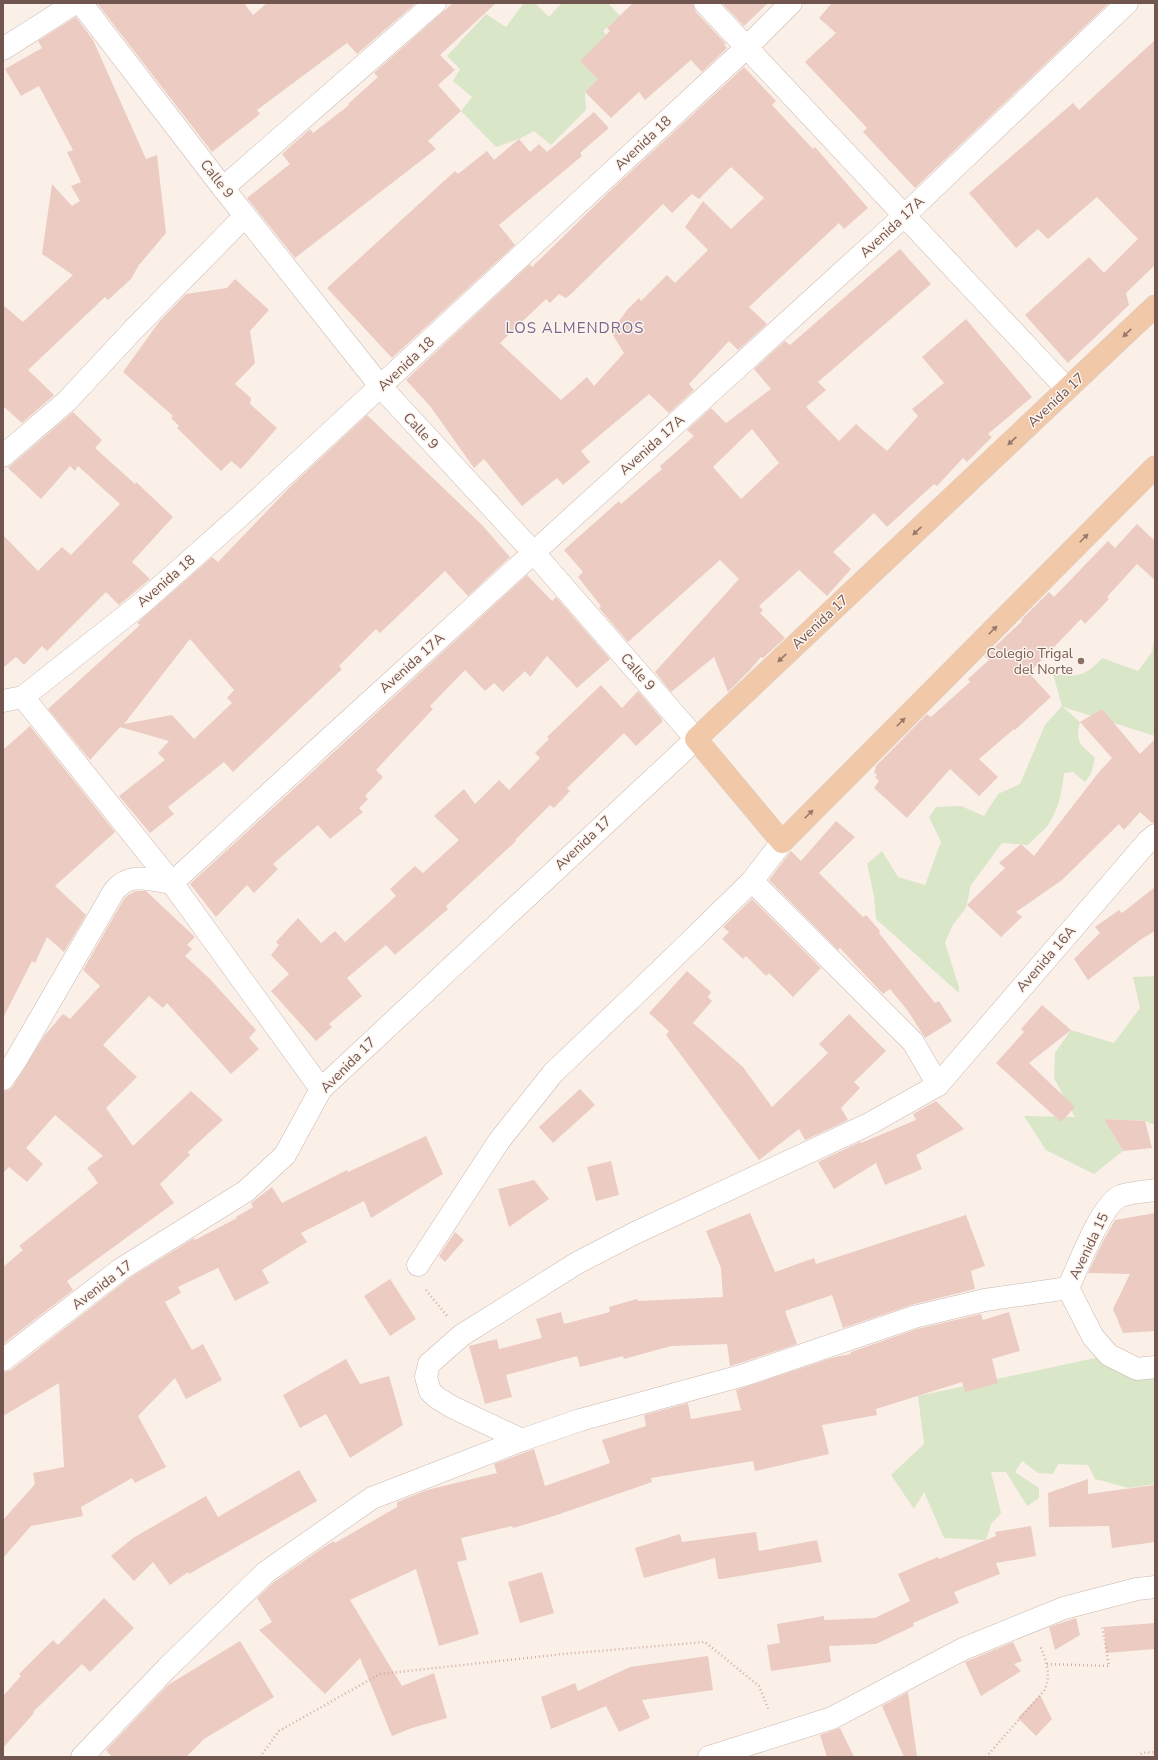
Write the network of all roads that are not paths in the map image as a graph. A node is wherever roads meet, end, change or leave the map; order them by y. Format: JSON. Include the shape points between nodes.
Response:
{"nodes":[{"id":1,"x":75,"y":3,"type":"edge"},
{"id":2,"x":81,"y":3,"type":"edge"},
{"id":3,"x":435,"y":3,"type":"edge"},
{"id":4,"x":705,"y":3,"type":"edge"},
{"id":5,"x":791,"y":3,"type":"edge"},
{"id":6,"x":1128,"y":3,"type":"edge"},
{"id":7,"x":747,"y":47,"type":"junction"},
{"id":8,"x":3,"y":49,"type":"edge"},
{"id":9,"x":223,"y":188,"type":"junction"},
{"id":10,"x":246,"y":216,"type":"junction"},
{"id":11,"x":904,"y":216,"type":"junction"},
{"id":12,"x":1155,"y":306,"type":"edge"},
{"id":13,"x":381,"y":387,"type":"junction"},
{"id":14,"x":1067,"y":389,"type":"junction"},
{"id":15,"x":3,"y":456,"type":"edge"},
{"id":16,"x":1155,"y":467,"type":"edge"},
{"id":17,"x":534,"y":553,"type":"junction"},
{"id":18,"x":13,"y":699,"type":"edge"},
{"id":19,"x":696,"y":739,"type":"junction"},
{"id":20,"x":1155,"y":835,"type":"edge"},
{"id":21,"x":782,"y":842,"type":"junction"},
{"id":22,"x":752,"y":881,"type":"junction"},
{"id":23,"x":172,"y":883,"type":"junction"},
{"id":24,"x":3,"y":1079,"type":"edge"},
{"id":25,"x":938,"y":1085,"type":"junction"},
{"id":26,"x":321,"y":1090,"type":"junction"},
{"id":27,"x":1155,"y":1190,"type":"edge"},
{"id":28,"x":418,"y":1265,"type":"road end"},
{"id":29,"x":1068,"y":1288,"type":"junction"},
{"id":30,"x":3,"y":1360,"type":"edge"},
{"id":31,"x":1155,"y":1367,"type":"edge"},
{"id":32,"x":522,"y":1440,"type":"junction"},
{"id":33,"x":1155,"y":1587,"type":"edge"},
{"id":34,"x":82,"y":1757,"type":"edge"},
{"id":35,"x":709,"y":1757,"type":"edge"}],
"edges":[{"from":1,"to":8,"type":"street"},
{"from":2,"to":9,"type":"street","name":"Calle 9"},
{"from":3,"to":9,"type":"street"},
{"from":4,"to":7,"type":"street"},
{"from":5,"to":7,"type":"street","name":"Avenida 18"},
{"from":6,"to":11,"type":"street","name":"Avenida 17A"},
{"from":7,"to":11,"type":"street"},
{"from":7,"to":13,"type":"street","name":"Avenida 18"},
{"from":9,"to":10,"type":"street","name":"Calle 9"},
{"from":10,"to":13,"type":"street","name":"Calle 9"},
{"from":10,"to":15,"type":"street","via":[[138,324],[67,401]]},
{"from":11,"to":14,"type":"street"},
{"from":11,"to":17,"type":"street","name":"Avenida 17A"},
{"from":12,"to":14,"type":"main road","name":"Avenida 17","one_way":true},
{"from":13,"to":17,"type":"street","name":"Calle 9"},
{"from":13,"to":18,"type":"street","name":"Avenida 18","via":[[142,603]]},
{"from":14,"to":19,"type":"main road","name":"Avenida 17","one_way":true},
{"from":21,"to":16,"type":"main road","one_way":true},
{"from":17,"to":19,"type":"street","name":"Calle 9"},
{"from":17,"to":23,"type":"street","name":"Avenida 17A"},
{"from":18,"to":23,"type":"street"},
{"from":19,"to":21,"type":"main road","name":"Calle 9"},
{"from":19,"to":26,"type":"street","name":"Avenida 17"},
{"from":20,"to":25,"type":"street","name":"Avenida 16A"},
{"from":21,"to":22,"type":"street"},
{"from":22,"to":25,"type":"street","via":[[913,1042]]},
{"from":22,"to":28,"type":"street","via":[[553,1073],[499,1141]]},
{"from":23,"to":24,"type":"street","via":[[132,878],[121,882]]},
{"from":23,"to":26,"type":"street"},
{"from":25,"to":32,"type":"street","name":"Avenida 16A","via":[[869,1124],[642,1229],[576,1263],[462,1335],[429,1364],[426,1377],[430,1391],[436,1397]]},
{"from":26,"to":30,"type":"street","name":"Avenida 17","via":[[285,1155],[246,1191],[121,1269]]},
{"from":27,"to":29,"type":"street","name":"Avenida 15","via":[[1121,1196],[1108,1206]]},
{"from":29,"to":31,"type":"street","via":[[1093,1337],[1109,1355],[1137,1369]]},
{"from":29,"to":32,"type":"street","via":[[985,1300],[914,1317],[744,1375],[580,1420]]},
{"from":32,"to":34,"type":"street","via":[[372,1498],[266,1572],[166,1668]]},
{"from":33,"to":35,"type":"street","via":[[1137,1589],[1064,1608],[963,1649],[832,1718]]}]}
